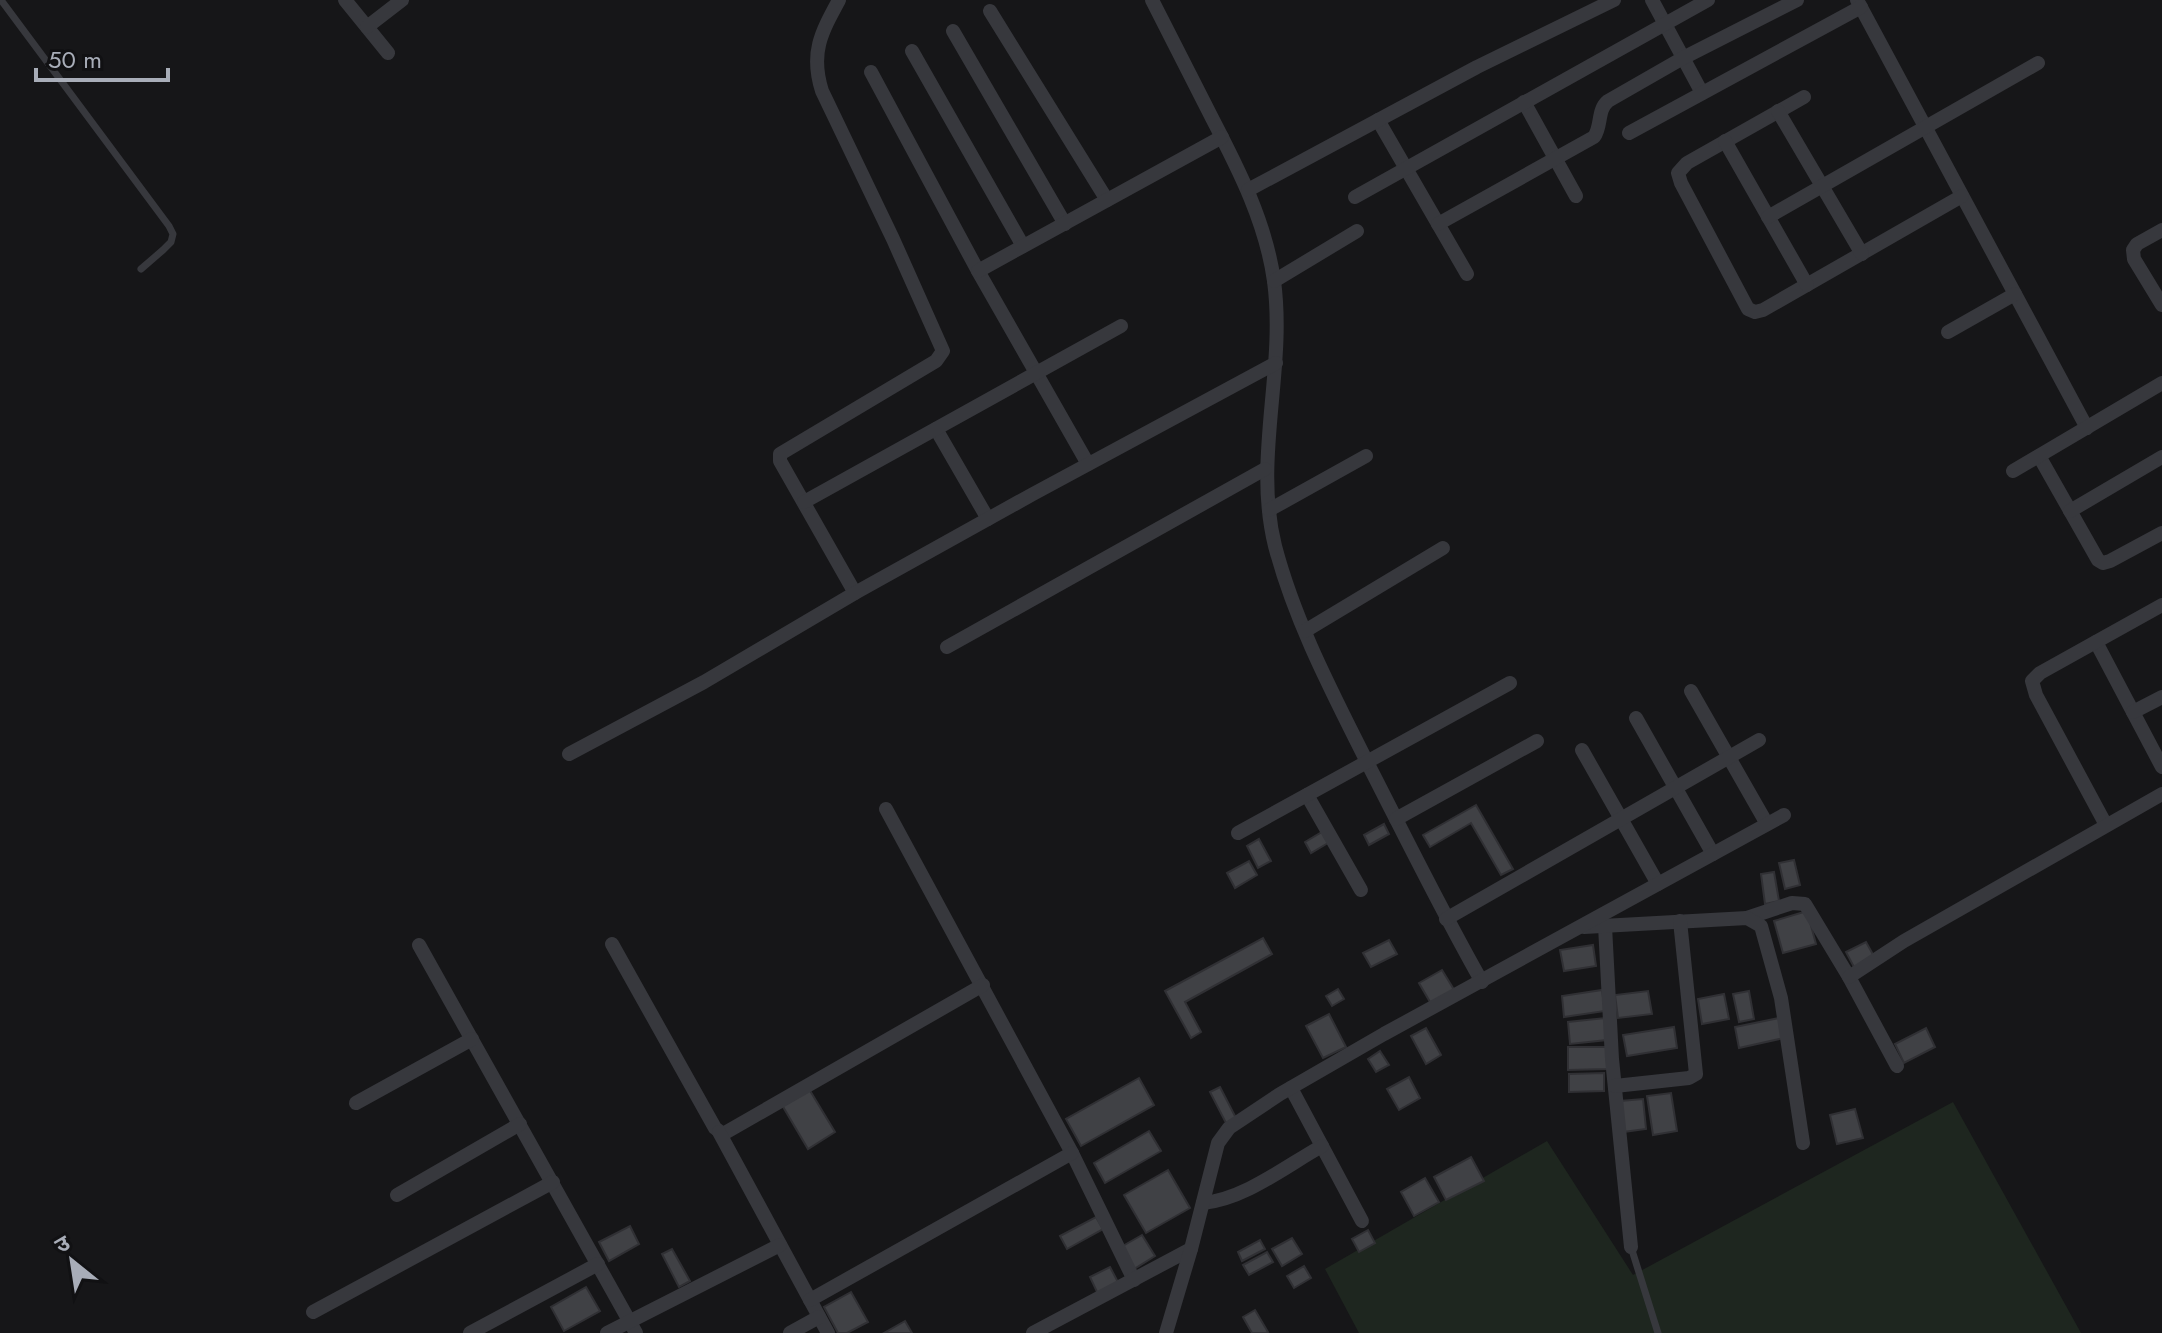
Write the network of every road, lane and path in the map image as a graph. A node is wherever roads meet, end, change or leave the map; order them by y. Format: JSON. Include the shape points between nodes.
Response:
{"nodes":[{"id":1,"x":1,"y":0,"type":"edge"},
{"id":2,"x":345,"y":0,"type":"edge"},
{"id":3,"x":402,"y":0,"type":"edge"},
{"id":4,"x":839,"y":0,"type":"edge"},
{"id":5,"x":1152,"y":0,"type":"edge"},
{"id":6,"x":1614,"y":0,"type":"edge"},
{"id":7,"x":1652,"y":0,"type":"edge"},
{"id":8,"x":1708,"y":0,"type":"edge"},
{"id":9,"x":1797,"y":0,"type":"edge"},
{"id":10,"x":1859,"y":4,"type":"edge"},
{"id":11,"x":990,"y":11,"type":"dead end"},
{"id":12,"x":1664,"y":23,"type":"junction"},
{"id":13,"x":367,"y":27,"type":"junction"},
{"id":14,"x":953,"y":31,"type":"dead end"},
{"id":15,"x":912,"y":51,"type":"dead end"},
{"id":16,"x":388,"y":53,"type":"dead end"},
{"id":17,"x":1683,"y":58,"type":"junction"},
{"id":18,"x":2038,"y":63,"type":"dead end"},
{"id":19,"x":871,"y":72,"type":"dead end"},
{"id":20,"x":1702,"y":93,"type":"junction"},
{"id":21,"x":1804,"y":97,"type":"dead end"},
{"id":22,"x":1524,"y":102,"type":"junction"},
{"id":23,"x":1778,"y":111,"type":"junction"},
{"id":24,"x":1378,"y":120,"type":"junction"},
{"id":25,"x":1926,"y":128,"type":"junction"},
{"id":26,"x":1629,"y":133,"type":"dead end"},
{"id":27,"x":1222,"y":137,"type":"junction"},
{"id":28,"x":1725,"y":141,"type":"junction"},
{"id":29,"x":1555,"y":159,"type":"junction"},
{"id":30,"x":1406,"y":169,"type":"junction"},
{"id":31,"x":1823,"y":187,"type":"junction"},
{"id":32,"x":1248,"y":190,"type":"junction"},
{"id":33,"x":1576,"y":196,"type":"dead end"},
{"id":34,"x":1962,"y":196,"type":"junction"},
{"id":35,"x":1355,"y":197,"type":"dead end"},
{"id":36,"x":1107,"y":200,"type":"junction"},
{"id":37,"x":1768,"y":217,"type":"junction"},
{"id":38,"x":1065,"y":224,"type":"junction"},
{"id":39,"x":1438,"y":224,"type":"junction"},
{"id":40,"x":2162,"y":230,"type":"edge"},
{"id":41,"x":1357,"y":231,"type":"dead end"},
{"id":42,"x":1023,"y":246,"type":"junction"},
{"id":43,"x":1862,"y":254,"type":"junction"},
{"id":44,"x":141,"y":269,"type":"dead end"},
{"id":45,"x":978,"y":271,"type":"junction"},
{"id":46,"x":1467,"y":274,"type":"dead end"},
{"id":47,"x":1274,"y":281,"type":"junction"},
{"id":48,"x":1807,"y":285,"type":"junction"},
{"id":49,"x":2015,"y":294,"type":"junction"},
{"id":50,"x":2162,"y":305,"type":"edge"},
{"id":51,"x":1121,"y":326,"type":"dead end"},
{"id":52,"x":1948,"y":332,"type":"dead end"},
{"id":53,"x":1276,"y":363,"type":"junction"},
{"id":54,"x":1037,"y":373,"type":"junction"},
{"id":55,"x":2162,"y":383,"type":"edge"},
{"id":56,"x":2087,"y":428,"type":"junction"},
{"id":57,"x":936,"y":429,"type":"junction"},
{"id":58,"x":1366,"y":456,"type":"dead end"},
{"id":59,"x":2039,"y":456,"type":"junction"},
{"id":60,"x":2162,"y":457,"type":"edge"},
{"id":61,"x":1088,"y":464,"type":"junction"},
{"id":62,"x":1265,"y":469,"type":"junction"},
{"id":63,"x":2013,"y":471,"type":"dead end"},
{"id":64,"x":804,"y":502,"type":"junction"},
{"id":65,"x":1269,"y":510,"type":"junction"},
{"id":66,"x":2070,"y":511,"type":"junction"},
{"id":67,"x":988,"y":519,"type":"junction"},
{"id":68,"x":2162,"y":533,"type":"edge"},
{"id":69,"x":1443,"y":548,"type":"dead end"},
{"id":70,"x":855,"y":593,"type":"junction"},
{"id":71,"x":2162,"y":605,"type":"edge"},
{"id":72,"x":1305,"y":631,"type":"junction"},
{"id":73,"x":2096,"y":642,"type":"junction"},
{"id":74,"x":947,"y":647,"type":"dead end"},
{"id":75,"x":1510,"y":683,"type":"dead end"},
{"id":76,"x":1691,"y":691,"type":"dead end"},
{"id":77,"x":2162,"y":697,"type":"edge"},
{"id":78,"x":2133,"y":712,"type":"junction"},
{"id":79,"x":1636,"y":718,"type":"dead end"},
{"id":80,"x":1759,"y":740,"type":"dead end"},
{"id":81,"x":1537,"y":741,"type":"dead end"},
{"id":82,"x":1582,"y":750,"type":"dead end"},
{"id":83,"x":569,"y":754,"type":"dead end"},
{"id":84,"x":1729,"y":758,"type":"junction"},
{"id":85,"x":1367,"y":762,"type":"junction"},
{"id":86,"x":2162,"y":767,"type":"edge"},
{"id":87,"x":1676,"y":788,"type":"junction"},
{"id":88,"x":2162,"y":794,"type":"edge"},
{"id":89,"x":1307,"y":795,"type":"junction"},
{"id":90,"x":886,"y":809,"type":"dead end"},
{"id":91,"x":1784,"y":815,"type":"dead end"},
{"id":92,"x":1396,"y":819,"type":"junction"},
{"id":93,"x":1621,"y":819,"type":"junction"},
{"id":94,"x":1767,"y":824,"type":"junction"},
{"id":95,"x":2106,"y":825,"type":"junction"},
{"id":96,"x":1238,"y":833,"type":"dead end"},
{"id":97,"x":1713,"y":854,"type":"junction"},
{"id":98,"x":1658,"y":884,"type":"junction"},
{"id":99,"x":1361,"y":890,"type":"dead end"},
{"id":100,"x":1747,"y":918,"type":"junction"},
{"id":101,"x":1446,"y":919,"type":"junction"},
{"id":102,"x":1680,"y":921,"type":"junction"},
{"id":103,"x":1605,"y":926,"type":"junction"},
{"id":104,"x":1580,"y":928,"type":"junction"},
{"id":105,"x":612,"y":944,"type":"dead end"},
{"id":106,"x":419,"y":945,"type":"dead end"},
{"id":107,"x":1849,"y":977,"type":"junction"},
{"id":108,"x":1482,"y":982,"type":"junction"},
{"id":109,"x":983,"y":985,"type":"junction"},
{"id":110,"x":472,"y":1039,"type":"junction"},
{"id":111,"x":1897,"y":1066,"type":"dead end"},
{"id":112,"x":1615,"y":1086,"type":"junction"},
{"id":113,"x":1291,"y":1088,"type":"junction"},
{"id":114,"x":356,"y":1103,"type":"dead end"},
{"id":115,"x":520,"y":1124,"type":"junction"},
{"id":116,"x":719,"y":1132,"type":"junction"},
{"id":117,"x":1803,"y":1143,"type":"dead end"},
{"id":118,"x":1322,"y":1146,"type":"junction"},
{"id":119,"x":1072,"y":1153,"type":"junction"},
{"id":120,"x":553,"y":1182,"type":"junction"},
{"id":121,"x":397,"y":1195,"type":"dead end"},
{"id":122,"x":1203,"y":1203,"type":"junction"},
{"id":123,"x":1362,"y":1221,"type":"dead end"},
{"id":124,"x":780,"y":1245,"type":"junction"},
{"id":125,"x":1631,"y":1247,"type":"joint"},
{"id":126,"x":1191,"y":1249,"type":"junction"},
{"id":127,"x":598,"y":1264,"type":"junction"},
{"id":128,"x":1134,"y":1280,"type":"junction"},
{"id":129,"x":810,"y":1300,"type":"junction"},
{"id":130,"x":313,"y":1312,"type":"dead end"},
{"id":131,"x":819,"y":1317,"type":"junction"},
{"id":132,"x":633,"y":1327,"type":"edge"},
{"id":133,"x":470,"y":1333,"type":"edge"},
{"id":134,"x":607,"y":1333,"type":"edge"},
{"id":135,"x":790,"y":1333,"type":"edge"},
{"id":136,"x":828,"y":1333,"type":"edge"},
{"id":137,"x":1033,"y":1333,"type":"edge"},
{"id":138,"x":1166,"y":1333,"type":"edge"},
{"id":139,"x":1658,"y":1333,"type":"edge"}],
"edges":[{"from":1,"to":44,"type":"lane","via":[[169,226],[171,242]]},
{"from":2,"to":13,"type":"street"},
{"from":3,"to":13,"type":"street"},
{"from":4,"to":64,"type":"street","via":[[823,30],[815,71],[943,351],[936,361],[780,454]]},
{"from":5,"to":27,"type":"street"},
{"from":6,"to":24,"type":"street"},
{"from":7,"to":12,"type":"street"},
{"from":8,"to":12,"type":"street"},
{"from":9,"to":17,"type":"street"},
{"from":10,"to":20,"type":"street"},
{"from":10,"to":25,"type":"street"},
{"from":11,"to":36,"type":"street"},
{"from":12,"to":17,"type":"street"},
{"from":12,"to":22,"type":"street"},
{"from":13,"to":16,"type":"street"},
{"from":14,"to":38,"type":"street"},
{"from":15,"to":42,"type":"street"},
{"from":17,"to":20,"type":"street"},
{"from":17,"to":29,"type":"street","via":[[1604,104],[1596,136]]},
{"from":18,"to":25,"type":"street"},
{"from":19,"to":45,"type":"street"},
{"from":20,"to":26,"type":"street"},
{"from":21,"to":23,"type":"street"},
{"from":22,"to":29,"type":"street"},
{"from":22,"to":30,"type":"street"},
{"from":23,"to":28,"type":"street"},
{"from":23,"to":31,"type":"street"},
{"from":24,"to":30,"type":"street"},
{"from":24,"to":32,"type":"street"},
{"from":25,"to":31,"type":"street"},
{"from":25,"to":34,"type":"street"},
{"from":27,"to":32,"type":"street"},
{"from":27,"to":36,"type":"street"},
{"from":28,"to":37,"type":"street"},
{"from":28,"to":48,"type":"street","via":[[1678,173],[1741,300],[1755,312]]},
{"from":29,"to":33,"type":"street"},
{"from":29,"to":39,"type":"street"},
{"from":30,"to":35,"type":"street"},
{"from":30,"to":39,"type":"street"},
{"from":31,"to":37,"type":"street"},
{"from":31,"to":43,"type":"street"},
{"from":32,"to":47,"type":"street"},
{"from":34,"to":43,"type":"street"},
{"from":34,"to":49,"type":"street"},
{"from":36,"to":38,"type":"street"},
{"from":37,"to":48,"type":"street"},
{"from":38,"to":42,"type":"street"},
{"from":39,"to":46,"type":"street"},
{"from":40,"to":50,"type":"street","via":[[2133,250]]},
{"from":41,"to":47,"type":"street"},
{"from":42,"to":45,"type":"street"},
{"from":43,"to":48,"type":"street"},
{"from":45,"to":54,"type":"street"},
{"from":47,"to":53,"type":"street"},
{"from":49,"to":52,"type":"street"},
{"from":49,"to":56,"type":"street"},
{"from":51,"to":54,"type":"street"},
{"from":53,"to":61,"type":"street"},
{"from":53,"to":62,"type":"street"},
{"from":54,"to":57,"type":"street"},
{"from":54,"to":61,"type":"street"},
{"from":55,"to":56,"type":"street"},
{"from":56,"to":59,"type":"street"},
{"from":57,"to":64,"type":"street"},
{"from":57,"to":67,"type":"street"},
{"from":58,"to":65,"type":"street"},
{"from":59,"to":63,"type":"street"},
{"from":59,"to":66,"type":"street"},
{"from":60,"to":66,"type":"street"},
{"from":61,"to":67,"type":"street"},
{"from":62,"to":65,"type":"street"},
{"from":62,"to":74,"type":"street"},
{"from":64,"to":70,"type":"street"},
{"from":65,"to":72,"type":"street"},
{"from":66,"to":68,"type":"street","via":[[2103,563]]},
{"from":67,"to":70,"type":"street"},
{"from":69,"to":72,"type":"street"},
{"from":70,"to":83,"type":"street"},
{"from":71,"to":73,"type":"street"},
{"from":72,"to":85,"type":"street"},
{"from":73,"to":78,"type":"street"},
{"from":73,"to":95,"type":"street","via":[[2040,673],[2032,687]]},
{"from":75,"to":85,"type":"street"},
{"from":76,"to":84,"type":"street"},
{"from":77,"to":78,"type":"street"},
{"from":78,"to":86,"type":"street"},
{"from":79,"to":87,"type":"street"},
{"from":80,"to":84,"type":"street"},
{"from":81,"to":92,"type":"street"},
{"from":82,"to":93,"type":"street"},
{"from":84,"to":87,"type":"street"},
{"from":84,"to":94,"type":"street"},
{"from":85,"to":89,"type":"street"},
{"from":85,"to":92,"type":"street"},
{"from":87,"to":93,"type":"street"},
{"from":87,"to":97,"type":"street"},
{"from":88,"to":95,"type":"street"},
{"from":89,"to":96,"type":"street"},
{"from":89,"to":99,"type":"street"},
{"from":90,"to":109,"type":"street"},
{"from":91,"to":94,"type":"street"},
{"from":92,"to":101,"type":"street"},
{"from":93,"to":98,"type":"street"},
{"from":93,"to":101,"type":"street"},
{"from":94,"to":97,"type":"street"},
{"from":95,"to":107,"type":"street"},
{"from":97,"to":98,"type":"street"},
{"from":98,"to":104,"type":"street"},
{"from":100,"to":102,"type":"street"},
{"from":100,"to":107,"type":"street","via":[[1792,903],[1805,904]]},
{"from":100,"to":117,"type":"street","via":[[1764,933],[1781,998]]},
{"from":101,"to":108,"type":"street"},
{"from":102,"to":103,"type":"street"},
{"from":102,"to":112,"type":"street","via":[[1696,1074]]},
{"from":103,"to":104,"type":"street"},
{"from":103,"to":112,"type":"street"},
{"from":104,"to":108,"type":"street"},
{"from":105,"to":116,"type":"street"},
{"from":106,"to":110,"type":"street"},
{"from":107,"to":111,"type":"street"},
{"from":108,"to":113,"type":"street"},
{"from":109,"to":116,"type":"street","via":[[727,1133]]},
{"from":109,"to":119,"type":"street"},
{"from":110,"to":114,"type":"street"},
{"from":110,"to":115,"type":"street"},
{"from":112,"to":125,"type":"street"},
{"from":113,"to":118,"type":"street"},
{"from":113,"to":122,"type":"street","via":[[1221,1136]]},
{"from":115,"to":120,"type":"street"},
{"from":115,"to":121,"type":"street"},
{"from":116,"to":124,"type":"street"},
{"from":118,"to":122,"type":"street","via":[[1247,1189]]},
{"from":118,"to":123,"type":"street"},
{"from":119,"to":128,"type":"street"},
{"from":119,"to":129,"type":"street"},
{"from":120,"to":127,"type":"street"},
{"from":120,"to":130,"type":"street"},
{"from":122,"to":126,"type":"street"},
{"from":124,"to":129,"type":"street"},
{"from":124,"to":132,"type":"street"},
{"from":125,"to":139,"type":"lane"},
{"from":126,"to":128,"type":"street"},
{"from":126,"to":138,"type":"street"},
{"from":127,"to":132,"type":"street"},
{"from":127,"to":133,"type":"street"},
{"from":128,"to":137,"type":"street"},
{"from":129,"to":131,"type":"street"},
{"from":131,"to":135,"type":"street"},
{"from":131,"to":136,"type":"street"},
{"from":132,"to":134,"type":"street"}]}
